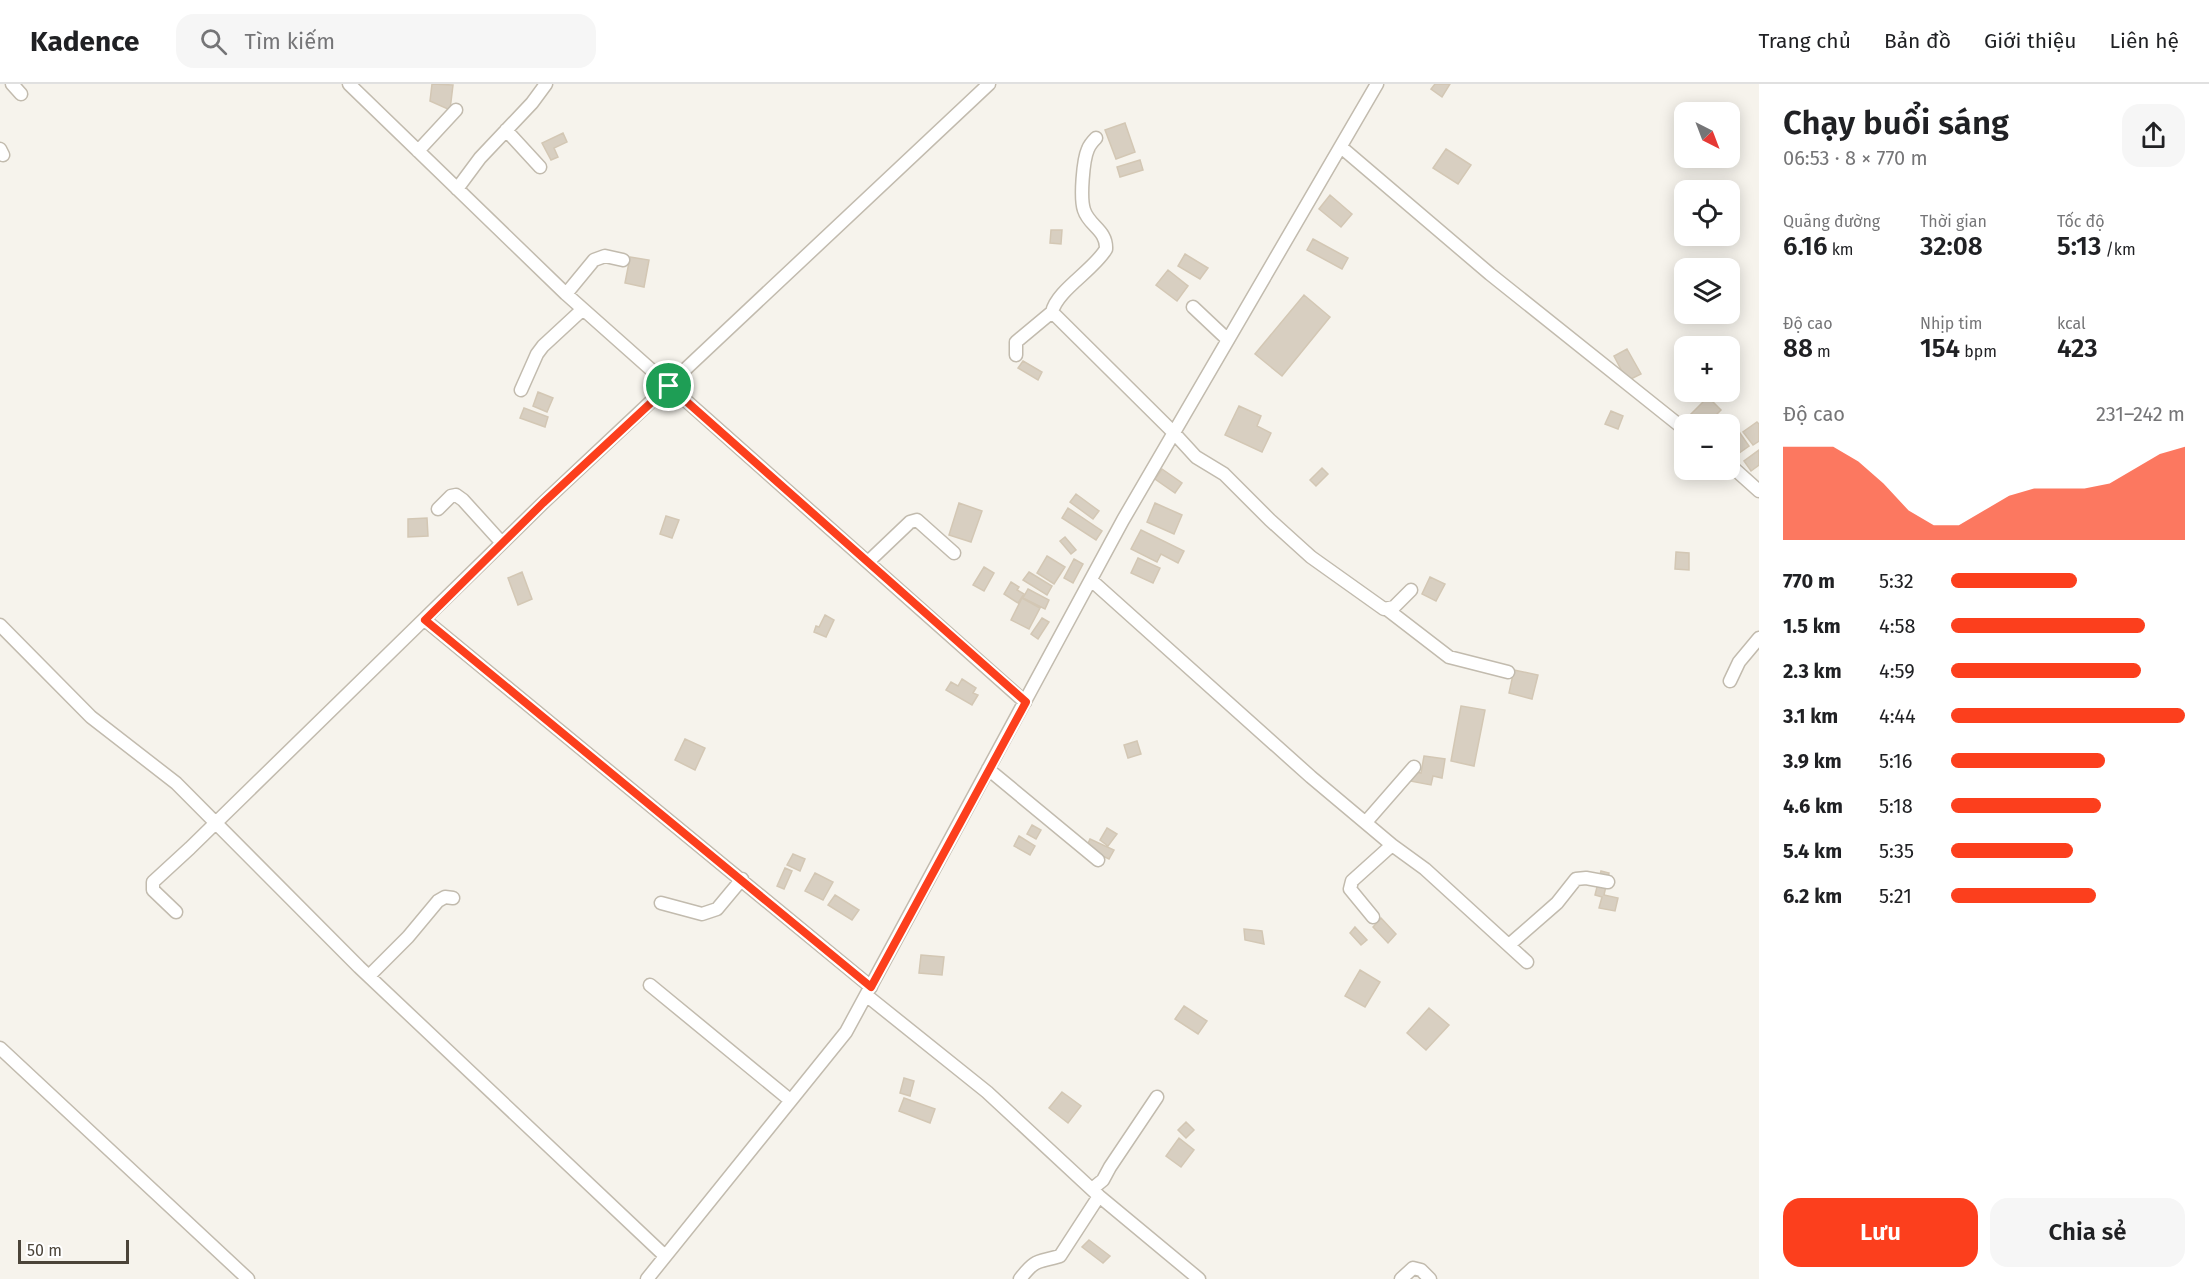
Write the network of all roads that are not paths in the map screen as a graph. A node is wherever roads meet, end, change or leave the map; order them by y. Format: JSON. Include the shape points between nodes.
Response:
{"nodes":[{"id":1,"x":12,"y":84,"type":"edge"},
{"id":2,"x":349,"y":84,"type":"edge"},
{"id":3,"x":546,"y":84,"type":"edge"},
{"id":4,"x":989,"y":84,"type":"edge"},
{"id":5,"x":1377,"y":84,"type":"edge"},
{"id":6,"x":21,"y":94,"type":"dead end"},
{"id":7,"x":456,"y":110,"type":"dead end"},
{"id":8,"x":506,"y":130,"type":"junction"},
{"id":9,"x":1096,"y":138,"type":"dead end"},
{"id":10,"x":1341,"y":147,"type":"junction"},
{"id":11,"x":418,"y":151,"type":"junction"},
{"id":12,"x":540,"y":167,"type":"dead end"},
{"id":13,"x":457,"y":189,"type":"junction"},
{"id":14,"x":623,"y":260,"type":"dead end"},
{"id":15,"x":566,"y":294,"type":"junction"},
{"id":16,"x":1193,"y":307,"type":"dead end"},
{"id":17,"x":583,"y":309,"type":"junction"},
{"id":18,"x":1052,"y":312,"type":"junction"},
{"id":19,"x":1228,"y":340,"type":"junction"},
{"id":20,"x":1016,"y":355,"type":"dead end"},
{"id":21,"x":669,"y":386,"type":"junction"},
{"id":22,"x":521,"y":390,"type":"dead end"},
{"id":23,"x":1674,"y":421,"type":"edge"},
{"id":24,"x":1174,"y":433,"type":"junction"},
{"id":25,"x":1740,"y":474,"type":"edge"},
{"id":26,"x":1759,"y":491,"type":"edge"},
{"id":27,"x":438,"y":509,"type":"dead end"},
{"id":28,"x":502,"y":543,"type":"junction"},
{"id":29,"x":954,"y":553,"type":"dead end"},
{"id":30,"x":868,"y":562,"type":"junction"},
{"id":31,"x":1091,"y":580,"type":"junction"},
{"id":32,"x":1411,"y":590,"type":"dead end"},
{"id":33,"x":1388,"y":610,"type":"junction"},
{"id":34,"x":425,"y":620,"type":"junction"},
{"id":35,"x":0,"y":625,"type":"edge"},
{"id":36,"x":1759,"y":638,"type":"edge"},
{"id":37,"x":1508,"y":672,"type":"dead end"},
{"id":38,"x":1730,"y":681,"type":"dead end"},
{"id":39,"x":1026,"y":702,"type":"junction"},
{"id":40,"x":1414,"y":767,"type":"dead end"},
{"id":41,"x":988,"y":769,"type":"junction"},
{"id":42,"x":214,"y":822,"type":"junction"},
{"id":43,"x":1366,"y":822,"type":"junction"},
{"id":44,"x":1392,"y":844,"type":"junction"},
{"id":45,"x":1098,"y":860,"type":"dead end"},
{"id":46,"x":742,"y":879,"type":"junction"},
{"id":47,"x":1608,"y":882,"type":"dead end"},
{"id":48,"x":453,"y":898,"type":"dead end"},
{"id":49,"x":661,"y":903,"type":"dead end"},
{"id":50,"x":176,"y":912,"type":"dead end"},
{"id":51,"x":1373,"y":917,"type":"dead end"},
{"id":52,"x":1509,"y":945,"type":"junction"},
{"id":53,"x":1527,"y":962,"type":"dead end"},
{"id":54,"x":369,"y":976,"type":"junction"},
{"id":55,"x":650,"y":985,"type":"dead end"},
{"id":56,"x":868,"y":991,"type":"junction"},
{"id":57,"x":0,"y":1048,"type":"edge"},
{"id":58,"x":1156,"y":1097,"type":"dead end"},
{"id":59,"x":790,"y":1100,"type":"junction"},
{"id":60,"x":1096,"y":1192,"type":"junction"},
{"id":61,"x":665,"y":1256,"type":"junction"},
{"id":62,"x":248,"y":1279,"type":"edge"},
{"id":63,"x":648,"y":1279,"type":"edge"},
{"id":64,"x":1020,"y":1279,"type":"edge"},
{"id":65,"x":1199,"y":1279,"type":"edge"},
{"id":66,"x":1401,"y":1279,"type":"edge"},
{"id":67,"x":1430,"y":1279,"type":"edge"}],
"edges":[{"from":1,"to":6,"type":"street"},
{"from":2,"to":11,"type":"street"},
{"from":3,"to":8,"type":"street"},
{"from":4,"to":21,"type":"street"},
{"from":5,"to":10,"type":"street"},
{"from":7,"to":11,"type":"street"},
{"from":8,"to":12,"type":"street"},
{"from":8,"to":13,"type":"street"},
{"from":9,"to":18,"type":"street","via":[[1085,157],[1082,199],[1089,220],[1104,234],[1106,249],[1100,260],[1056,302]]},
{"from":10,"to":19,"type":"street"},
{"from":10,"to":23,"type":"street","via":[[1490,274]]},
{"from":11,"to":13,"type":"street"},
{"from":13,"to":15,"type":"street"},
{"from":14,"to":15,"type":"street","via":[[605,256],[594,260]]},
{"from":15,"to":17,"type":"street"},
{"from":16,"to":19,"type":"street"},
{"from":17,"to":21,"type":"street"},
{"from":17,"to":22,"type":"street","via":[[543,346]]},
{"from":18,"to":20,"type":"street","via":[[1016,342]]},
{"from":18,"to":24,"type":"street"},
{"from":19,"to":24,"type":"street"},
{"from":21,"to":28,"type":"street"},
{"from":21,"to":30,"type":"street"},
{"from":24,"to":31,"type":"street"},
{"from":24,"to":33,"type":"street","via":[[1196,457],[1224,474],[1311,557]]},
{"from":25,"to":26,"type":"street"},
{"from":27,"to":28,"type":"street","via":[[456,495]]},
{"from":28,"to":34,"type":"street"},
{"from":29,"to":30,"type":"street","via":[[916,520]]},
{"from":30,"to":39,"type":"street"},
{"from":31,"to":39,"type":"street"},
{"from":31,"to":43,"type":"street"},
{"from":32,"to":33,"type":"street"},
{"from":33,"to":37,"type":"street","via":[[1449,657]]},
{"from":34,"to":42,"type":"street"},
{"from":34,"to":46,"type":"street"},
{"from":35,"to":42,"type":"street","via":[[91,717],[176,783]]},
{"from":36,"to":38,"type":"street","via":[[1739,662]]},
{"from":39,"to":41,"type":"street"},
{"from":40,"to":43,"type":"street"},
{"from":41,"to":45,"type":"street"},
{"from":41,"to":56,"type":"street"},
{"from":42,"to":50,"type":"street","via":[[153,882],[153,890]]},
{"from":42,"to":54,"type":"street"},
{"from":43,"to":44,"type":"street"},
{"from":44,"to":51,"type":"street","via":[[1352,881],[1350,889]]},
{"from":44,"to":52,"type":"street","via":[[1425,868]]},
{"from":46,"to":49,"type":"street","via":[[717,909],[702,914]]},
{"from":46,"to":56,"type":"street"},
{"from":47,"to":52,"type":"street","via":[[1576,879],[1557,903]]},
{"from":48,"to":54,"type":"street","via":[[438,901]]},
{"from":52,"to":53,"type":"street"},
{"from":54,"to":61,"type":"street"},
{"from":55,"to":59,"type":"street"},
{"from":56,"to":59,"type":"street","via":[[846,1032]]},
{"from":56,"to":60,"type":"street"},
{"from":57,"to":62,"type":"street"},
{"from":58,"to":60,"type":"street"},
{"from":59,"to":61,"type":"street"},
{"from":60,"to":64,"type":"street","via":[[1060,1256],[1036,1261]]},
{"from":60,"to":65,"type":"street"},
{"from":61,"to":63,"type":"street"},
{"from":66,"to":67,"type":"street","via":[[1413,1268]]}]}
